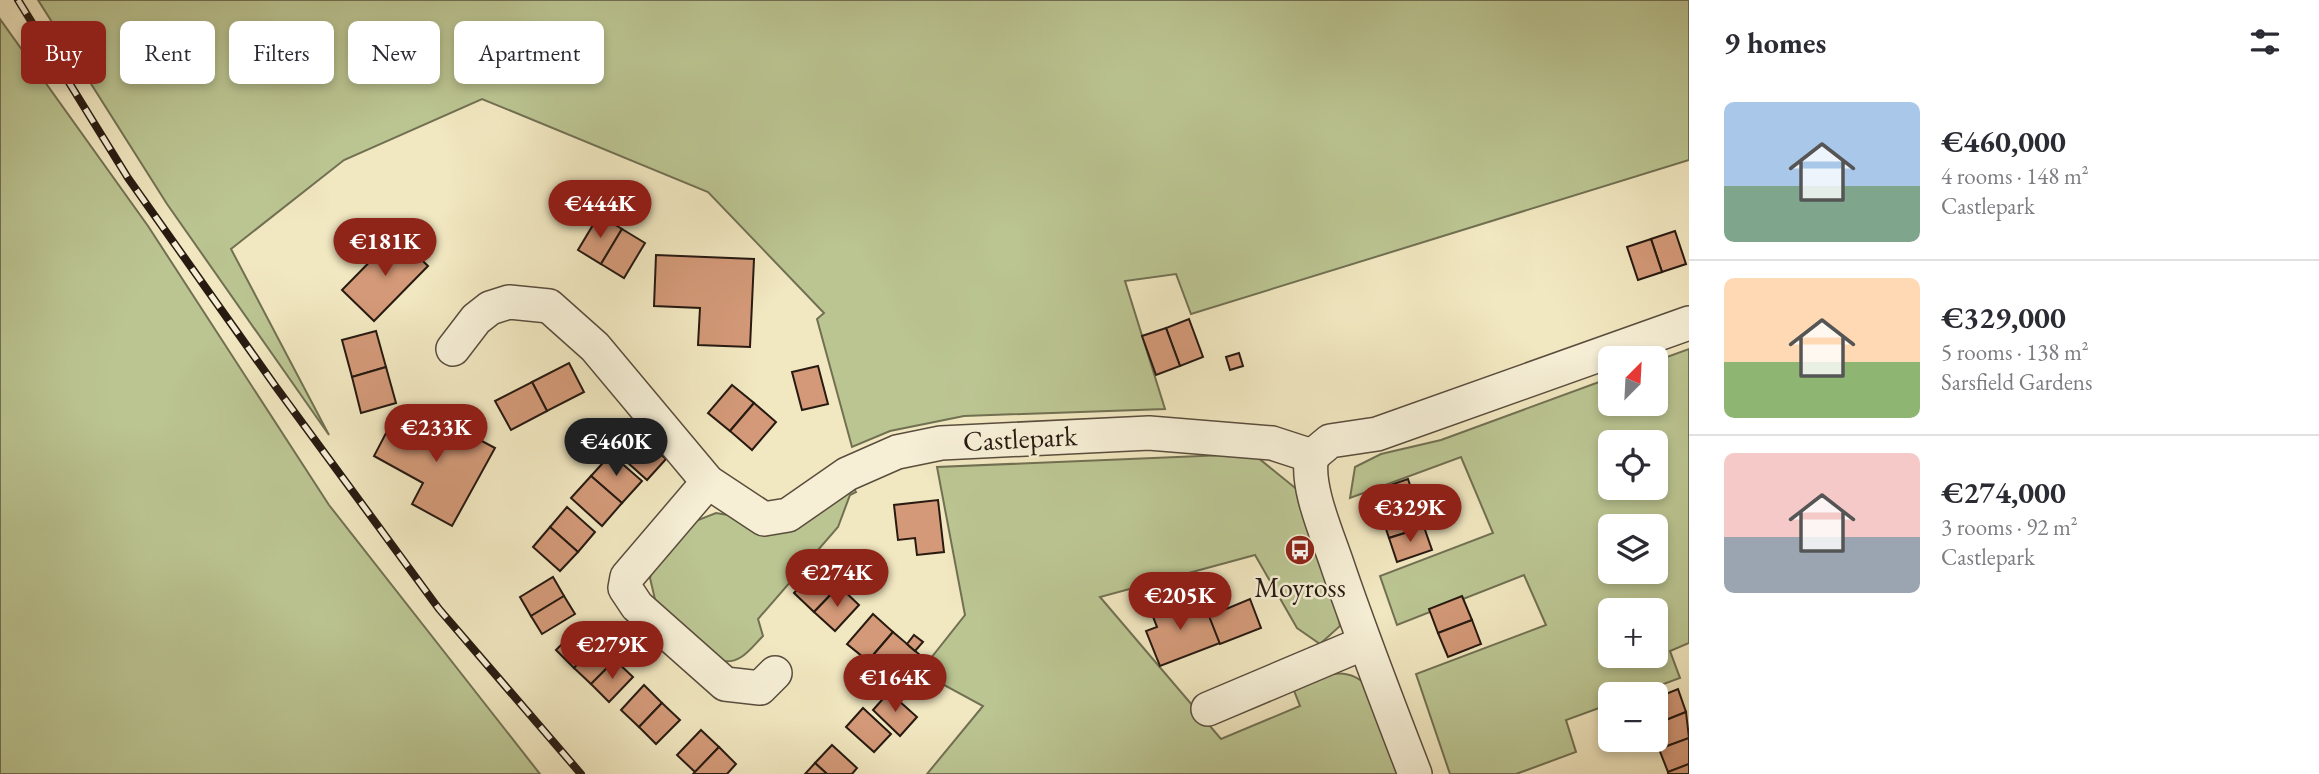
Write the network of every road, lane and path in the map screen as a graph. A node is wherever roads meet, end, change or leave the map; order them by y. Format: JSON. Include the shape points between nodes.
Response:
{"nodes":[{"id":1,"x":1689,"y":323,"type":"edge"},
{"id":2,"x":453,"y":349,"type":"dead end"},
{"id":3,"x":1312,"y":456,"type":"junction"},
{"id":4,"x":708,"y":482,"type":"junction"},
{"id":5,"x":1364,"y":643,"type":"junction"},
{"id":6,"x":775,"y":673,"type":"dead end"},
{"id":7,"x":1208,"y":709,"type":"dead end"},
{"id":8,"x":1415,"y":774,"type":"edge"}],
"edges":[{"from":1,"to":3,"type":"street","via":[[1377,434],[1330,442]]},
{"from":2,"to":4,"type":"street","name":"Castlepark","via":[[490,308],[509,302],[549,306],[595,347]]},
{"from":3,"to":4,"type":"street","name":"Castlepark","via":[[1272,443],[1149,433],[941,443],[897,452],[847,474],[788,515],[764,519]]},
{"from":3,"to":5,"type":"street","via":[[1310,476]]},
{"from":4,"to":6,"type":"street","via":[[627,577],[625,588],[637,606],[725,684],[760,688]]},
{"from":5,"to":7,"type":"street"},
{"from":5,"to":8,"type":"street"}]}
